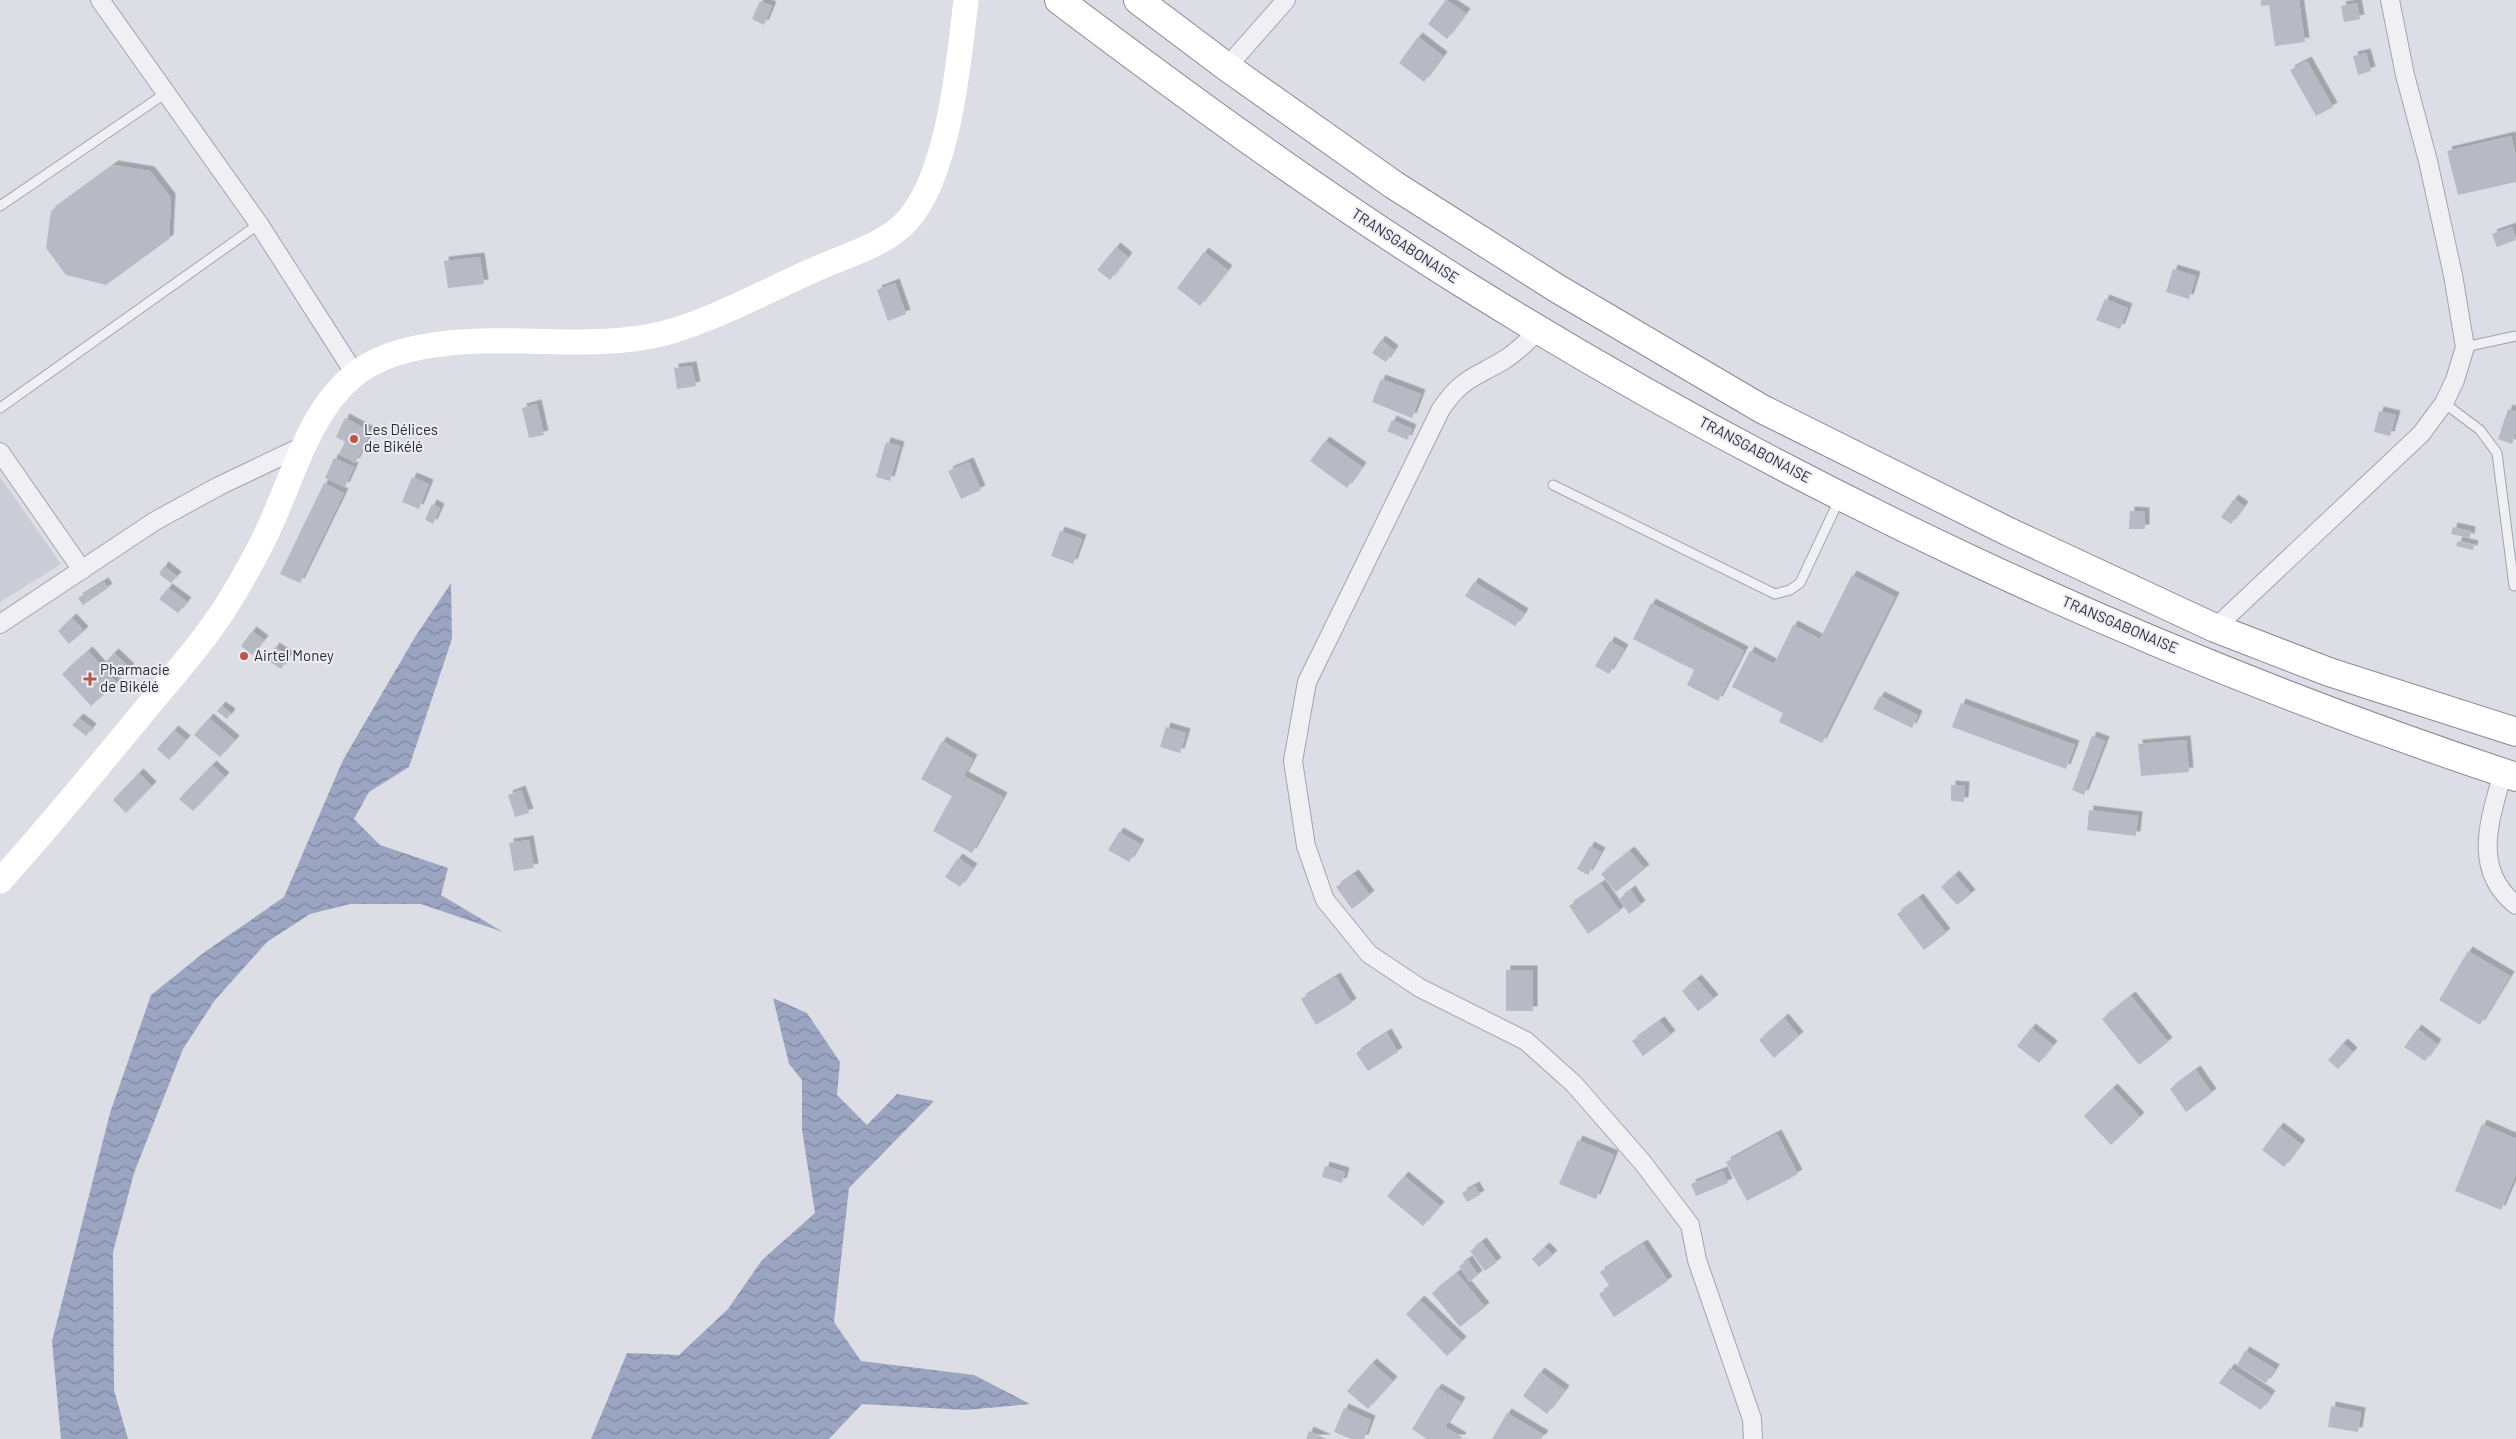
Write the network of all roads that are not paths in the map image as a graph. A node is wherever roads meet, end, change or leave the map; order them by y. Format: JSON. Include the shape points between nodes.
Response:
{"nodes":[{"id":1,"x":100,"y":0,"type":"edge"},
{"id":2,"x":966,"y":0,"type":"edge"},
{"id":3,"x":1059,"y":0,"type":"edge"},
{"id":4,"x":1138,"y":0,"type":"edge"},
{"id":5,"x":1286,"y":0,"type":"edge"},
{"id":6,"x":2390,"y":0,"type":"edge"},
{"id":7,"x":1227,"y":67,"type":"junction"},
{"id":8,"x":166,"y":93,"type":"junction"},
{"id":9,"x":0,"y":206,"type":"edge"},
{"id":10,"x":259,"y":224,"type":"junction"},
{"id":11,"x":1539,"y":330,"type":"junction"},
{"id":12,"x":2516,"y":336,"type":"edge"},
{"id":13,"x":2465,"y":347,"type":"junction"},
{"id":14,"x":355,"y":374,"type":"junction"},
{"id":15,"x":2444,"y":403,"type":"junction"},
{"id":16,"x":0,"y":408,"type":"edge"},
{"id":17,"x":305,"y":445,"type":"junction"},
{"id":18,"x":0,"y":452,"type":"edge"},
{"id":19,"x":1553,"y":485,"type":"dead end"},
{"id":20,"x":1841,"y":496,"type":"junction"},
{"id":21,"x":82,"y":570,"type":"junction"},
{"id":22,"x":2514,"y":586,"type":"dead end"},
{"id":23,"x":0,"y":624,"type":"edge"},
{"id":24,"x":2215,"y":628,"type":"junction"},
{"id":25,"x":2516,"y":732,"type":"edge"},
{"id":26,"x":2509,"y":774,"type":"edge"},
{"id":27,"x":0,"y":881,"type":"edge"},
{"id":28,"x":2516,"y":905,"type":"edge"},
{"id":29,"x":1753,"y":1439,"type":"edge"}],
"edges":[{"from":1,"to":8,"type":"street"},
{"from":2,"to":14,"type":"street","via":[[955,97],[936,162],[924,195],[907,221],[886,238],[752,299],[672,331],[641,338],[488,340],[419,348],[376,361]]},
{"from":3,"to":11,"type":"highway","name":"TRANSGABONAISE","via":[[1195,101],[1373,225]]},
{"from":4,"to":7,"type":"highway"},
{"from":5,"to":7,"type":"street"},
{"from":6,"to":13,"type":"street","via":[[2453,275]]},
{"from":7,"to":24,"type":"highway","via":[[1402,190],[1558,289],[1762,409],[2009,532]]},
{"from":8,"to":9,"type":"lane"},
{"from":8,"to":10,"type":"street"},
{"from":10,"to":14,"type":"street"},
{"from":10,"to":16,"type":"lane"},
{"from":11,"to":20,"type":"highway","name":"TRANSGABONAISE"},
{"from":11,"to":29,"type":"street","via":[[1520,349],[1460,385],[1441,409],[1307,682],[1293,761],[1306,846],[1325,900],[1369,954],[1420,988],[1526,1041],[1574,1084],[1644,1164],[1690,1225],[1697,1260],[1752,1419]]},
{"from":12,"to":13,"type":"lane"},
{"from":13,"to":15,"type":"street"},
{"from":14,"to":17,"type":"street","via":[[325,406]]},
{"from":15,"to":22,"type":"lane","via":[[2480,430],[2497,453]]},
{"from":15,"to":24,"type":"street","via":[[2421,434]]},
{"from":17,"to":21,"type":"street","via":[[155,521]]},
{"from":17,"to":27,"type":"street","via":[[250,569],[222,613],[45,832]]},
{"from":18,"to":21,"type":"street"},
{"from":19,"to":20,"type":"lane","via":[[1775,594],[1800,583]]},
{"from":20,"to":26,"type":"highway","name":"TRANSGABONAISE","via":[[1953,551],[2149,639],[2285,694]]},
{"from":21,"to":23,"type":"street"},
{"from":24,"to":25,"type":"highway","via":[[2329,672]]},
{"from":26,"to":28,"type":"street","via":[[2487,835],[2489,866],[2502,894]]}]}
